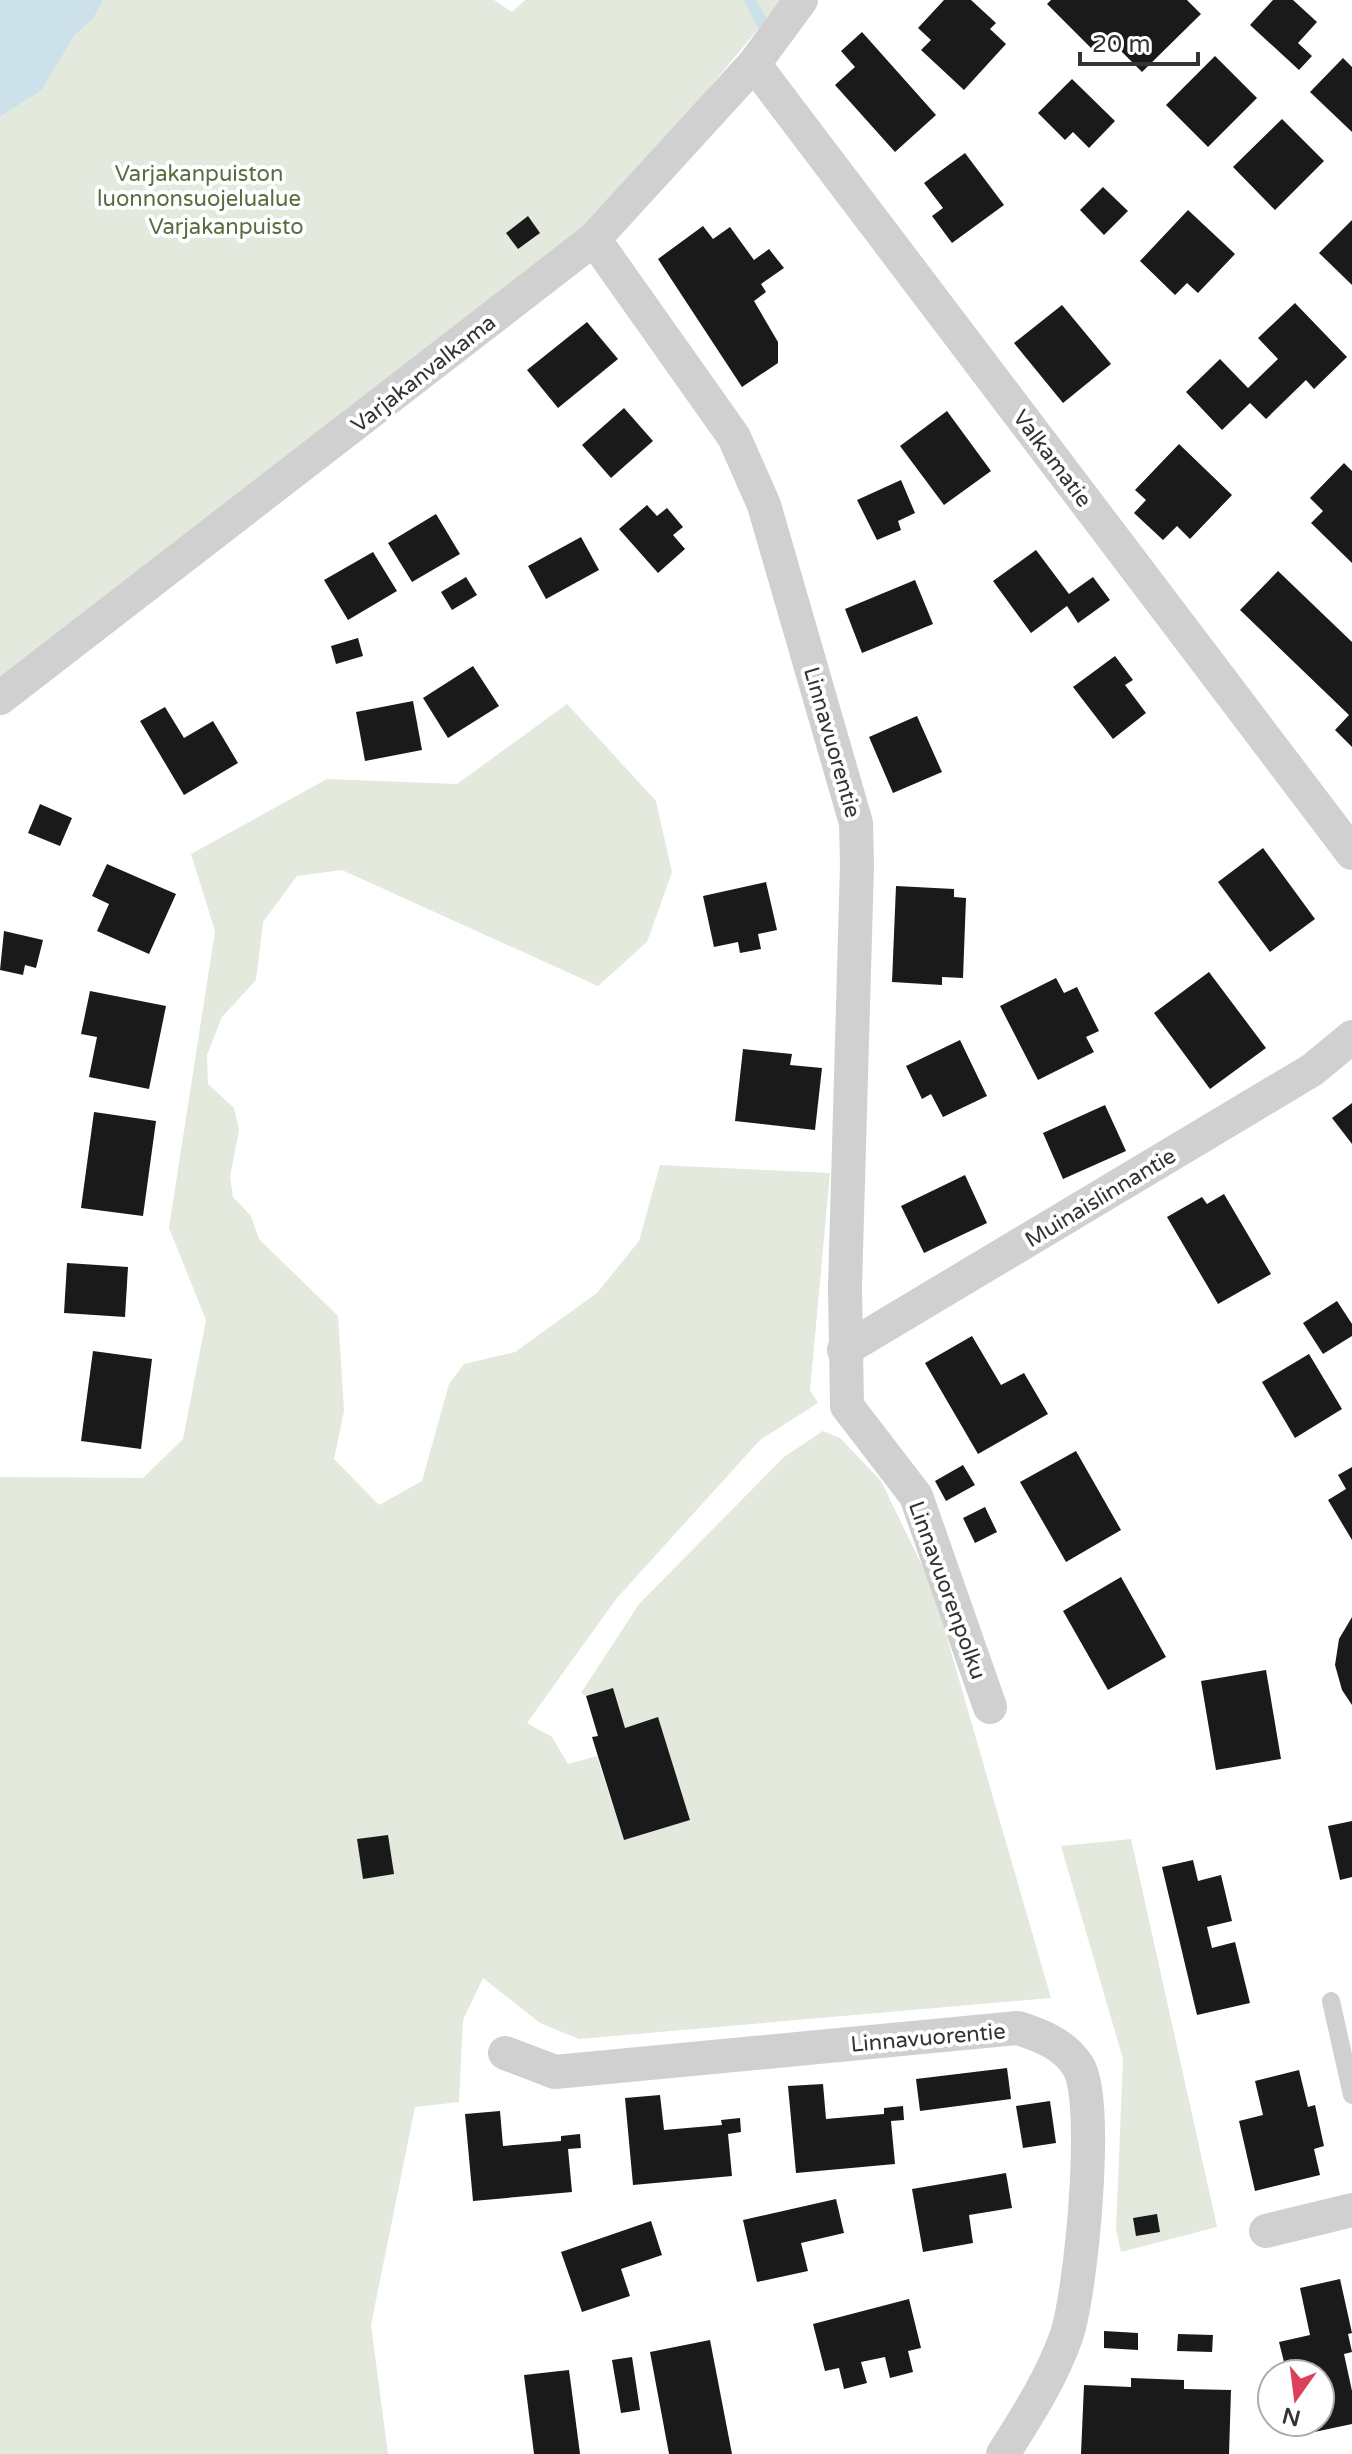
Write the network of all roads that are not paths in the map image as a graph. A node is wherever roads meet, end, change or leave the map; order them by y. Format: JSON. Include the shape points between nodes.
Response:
{"nodes":[{"id":1,"x":801,"y":0,"type":"edge"},
{"id":2,"x":754,"y":64,"type":"junction"},
{"id":3,"x":594,"y":239,"type":"junction"},
{"id":4,"x":0,"y":698,"type":"edge"},
{"id":5,"x":1352,"y":853,"type":"edge"},
{"id":6,"x":1352,"y":1037,"type":"edge"},
{"id":7,"x":844,"y":1350,"type":"junction"},
{"id":8,"x":990,"y":1707,"type":"dead end"},
{"id":9,"x":1331,"y":2001,"type":"dead end"},
{"id":10,"x":505,"y":2053,"type":"dead end"},
{"id":11,"x":1352,"y":2095,"type":"edge"},
{"id":12,"x":1352,"y":2210,"type":"edge"},
{"id":13,"x":1266,"y":2231,"type":"dead end"},
{"id":14,"x":1003,"y":2454,"type":"edge"}],
"edges":[{"from":1,"to":2,"type":"street","name":"Varjakanvalkama"},
{"from":2,"to":3,"type":"street","name":"Varjakanvalkama"},
{"from":2,"to":5,"type":"street","name":"Valkamatie"},
{"from":3,"to":4,"type":"street","name":"Varjakanvalkama"},
{"from":3,"to":7,"type":"street","name":"Linnavuorentie","via":[[734,437],[764,505],[856,823]]},
{"from":6,"to":7,"type":"street","name":"Muinaislinnantie","via":[[1312,1070]]},
{"from":7,"to":8,"type":"street","name":"Linnavuorenpolku","via":[[847,1406],[916,1496]]},
{"from":9,"to":11,"type":"lane"},
{"from":10,"to":14,"type":"street","name":"Linnavuorentie","via":[[555,2072],[1018,2028],[1044,2036],[1067,2052],[1080,2069],[1088,2102],[1076,2305],[1051,2376]]},
{"from":12,"to":13,"type":"street"}]}
